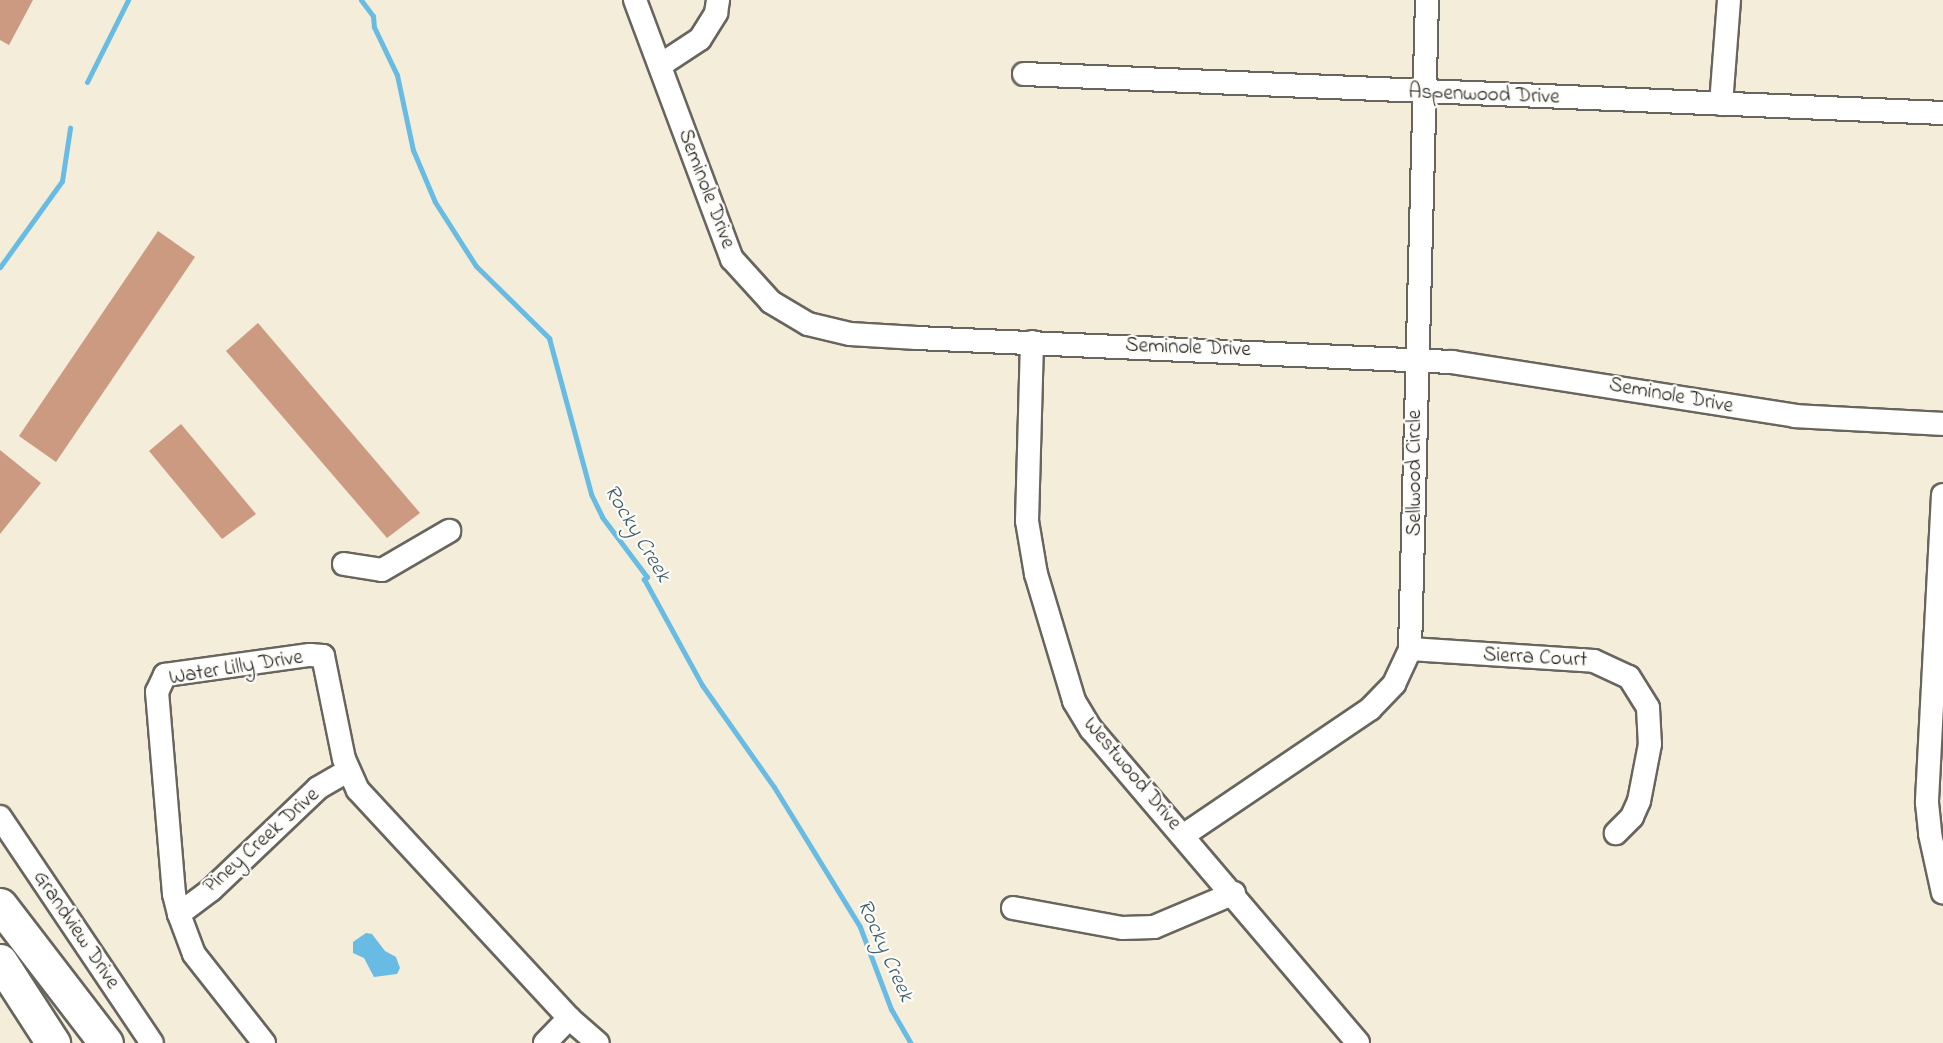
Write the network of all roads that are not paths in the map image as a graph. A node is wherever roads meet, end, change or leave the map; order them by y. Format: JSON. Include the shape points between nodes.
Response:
{"nodes":[{"id":1,"x":635,"y":0,"type":"edge"},
{"id":2,"x":718,"y":0,"type":"edge"},
{"id":3,"x":1427,"y":0,"type":"edge"},
{"id":4,"x":1729,"y":0,"type":"edge"},
{"id":5,"x":662,"y":64,"type":"junction"},
{"id":6,"x":1024,"y":74,"type":"dead end"},
{"id":7,"x":1425,"y":93,"type":"junction"},
{"id":8,"x":1721,"y":105,"type":"junction"},
{"id":9,"x":1943,"y":113,"type":"edge"},
{"id":10,"x":1032,"y":342,"type":"junction"},
{"id":11,"x":1416,"y":360,"type":"junction"},
{"id":12,"x":1943,"y":424,"type":"edge"},
{"id":13,"x":1943,"y":495,"type":"edge"},
{"id":14,"x":449,"y":531,"type":"dead end"},
{"id":15,"x":344,"y":564,"type":"dead end"},
{"id":16,"x":1410,"y":649,"type":"junction"},
{"id":17,"x":348,"y":771,"type":"junction"},
{"id":18,"x":0,"y":817,"type":"edge"},
{"id":19,"x":1617,"y":833,"type":"dead end"},
{"id":20,"x":1184,"y":834,"type":"junction"},
{"id":21,"x":1234,"y":893,"type":"junction"},
{"id":22,"x":1943,"y":893,"type":"edge"},
{"id":23,"x":0,"y":905,"type":"edge"},
{"id":24,"x":1013,"y":908,"type":"dead end"},
{"id":25,"x":179,"y":914,"type":"junction"},
{"id":26,"x":0,"y":961,"type":"edge"},
{"id":27,"x":569,"y":1018,"type":"junction"},
{"id":28,"x":53,"y":1043,"type":"edge"},
{"id":29,"x":106,"y":1043,"type":"edge"},
{"id":30,"x":152,"y":1043,"type":"edge"},
{"id":31,"x":264,"y":1043,"type":"edge"},
{"id":32,"x":545,"y":1043,"type":"edge"},
{"id":33,"x":598,"y":1043,"type":"edge"},
{"id":34,"x":1358,"y":1043,"type":"edge"}],
"edges":[{"from":1,"to":5,"type":"street","name":"Seminole Drive"},
{"from":2,"to":5,"type":"street","via":[[716,13],[700,39]]},
{"from":3,"to":7,"type":"street","name":"Sellwood Circle"},
{"from":4,"to":8,"type":"street"},
{"from":5,"to":10,"type":"street","name":"Seminole Drive","via":[[722,239],[743,274],[771,302],[808,324],[850,334]]},
{"from":6,"to":7,"type":"street","name":"Aspenwood Drive"},
{"from":7,"to":8,"type":"street","name":"Aspenwood Drive"},
{"from":7,"to":11,"type":"street","name":"Sellwood Circle"},
{"from":8,"to":9,"type":"street","name":"Aspenwood Drive"},
{"from":10,"to":11,"type":"street","name":"Seminole Drive"},
{"from":10,"to":20,"type":"street","name":"Westwood Drive","via":[[1027,521],[1036,574],[1062,670],[1091,729]]},
{"from":11,"to":12,"type":"street","name":"Seminole Drive","via":[[1502,368],[1795,416]]},
{"from":11,"to":16,"type":"street","name":"Sellwood Circle","via":[[1415,568]]},
{"from":13,"to":22,"type":"street","via":[[1928,803],[1930,834]]},
{"from":14,"to":15,"type":"street","via":[[382,570]]},
{"from":16,"to":19,"type":"street","name":"Sierra Court","via":[[1594,660],[1629,677],[1648,708],[1650,744],[1639,801],[1632,817]]},
{"from":16,"to":20,"type":"street","name":"Sellwood Circle","via":[[1394,684],[1370,709]]},
{"from":17,"to":25,"type":"street","name":"Piney Creek Drive","via":[[318,788],[211,890]]},
{"from":17,"to":25,"type":"street","name":"Water Lilly Drive","via":[[323,656],[165,675],[157,692],[174,894]]},
{"from":17,"to":27,"type":"street","name":"Water Lilly Drive","via":[[358,790]]},
{"from":18,"to":30,"type":"street","name":"Grandview Drive"},
{"from":20,"to":21,"type":"street","name":"Westwood Drive"},
{"from":21,"to":24,"type":"street","via":[[1154,927],[1122,928]]},
{"from":21,"to":34,"type":"street","name":"Westwood Drive"},
{"from":23,"to":29,"type":"highway"},
{"from":25,"to":31,"type":"street","name":"Water Lilly Drive","via":[[194,954]]},
{"from":26,"to":28,"type":"highway"},
{"from":27,"to":32,"type":"street"},
{"from":27,"to":33,"type":"street","name":"Water Lilly Drive"}]}
